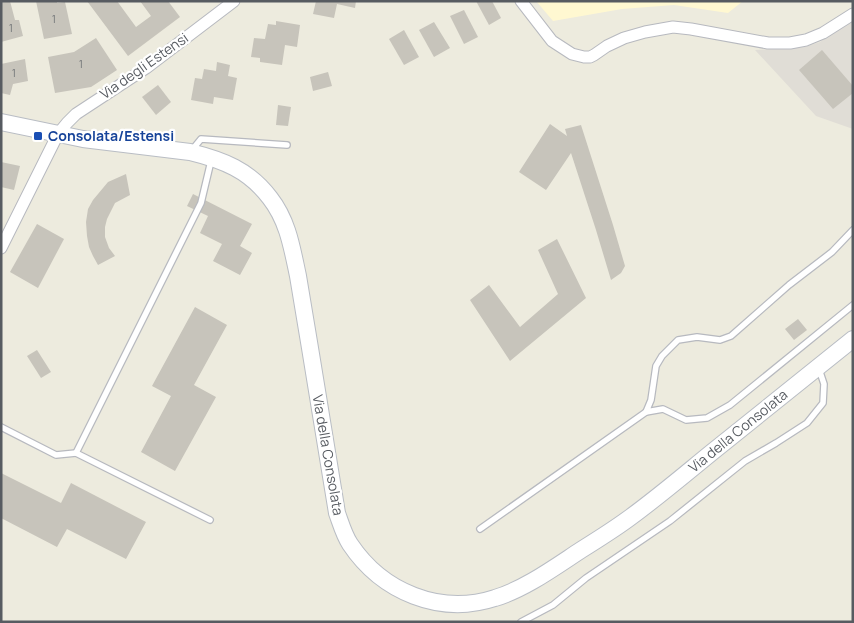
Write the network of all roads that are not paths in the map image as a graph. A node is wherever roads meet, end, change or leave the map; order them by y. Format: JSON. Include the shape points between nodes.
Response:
{"nodes":[{"id":1,"x":234,"y":1,"type":"edge"},
{"id":2,"x":521,"y":1,"type":"edge"},
{"id":3,"x":853,"y":14,"type":"edge"},
{"id":4,"x":1,"y":122,"type":"edge"},
{"id":5,"x":58,"y":134,"type":"junction"},
{"id":6,"x":287,"y":145,"type":"dead end"},
{"id":7,"x":190,"y":152,"type":"junction"},
{"id":8,"x":211,"y":158,"type":"junction"},
{"id":9,"x":853,"y":230,"type":"edge"},
{"id":10,"x":1,"y":248,"type":"edge"},
{"id":11,"x":853,"y":305,"type":"edge"},
{"id":12,"x":853,"y":339,"type":"edge"},
{"id":13,"x":818,"y":367,"type":"junction"},
{"id":14,"x":646,"y":412,"type":"junction"},
{"id":15,"x":1,"y":426,"type":"edge"},
{"id":16,"x":76,"y":452,"type":"junction"},
{"id":17,"x":210,"y":520,"type":"dead end"},
{"id":18,"x":480,"y":529,"type":"dead end"},
{"id":19,"x":521,"y":622,"type":"edge"}],
"edges":[{"from":1,"to":5,"type":"street","name":"Via degli Estensi","via":[[146,68],[76,114]]},
{"from":2,"to":3,"type":"street","via":[[552,41],[572,54],[584,57],[590,57],[624,38],[672,28],[768,43],[790,43],[823,33]]},
{"from":4,"to":5,"type":"main road","name":"Via della Consolata"},
{"from":5,"to":7,"type":"main road","name":"Via della Consolata"},
{"from":5,"to":10,"type":"street","name":"Via degli Estensi"},
{"from":6,"to":7,"type":"lane","via":[[201,139]]},
{"from":7,"to":8,"type":"main road","name":"Via della Consolata"},
{"from":8,"to":13,"type":"main road","name":"Via della Consolata","via":[[229,164],[258,184],[276,207],[287,229],[303,304],[337,513],[345,534],[371,570],[405,593],[422,599],[438,603],[474,603],[507,594],[538,577],[628,520]]},
{"from":8,"to":16,"type":"lane","via":[[201,203]]},
{"from":9,"to":14,"type":"lane","via":[[832,252],[731,336],[720,340],[697,337],[678,340],[656,366]]},
{"from":11,"to":14,"type":"lane","via":[[730,404],[707,418],[686,420],[663,409]]},
{"from":12,"to":13,"type":"main road","name":"Via della Consolata"},
{"from":13,"to":19,"type":"lane","via":[[824,384],[822,403],[807,424],[745,461],[670,521],[586,578],[553,605]]},
{"from":14,"to":18,"type":"lane"},
{"from":15,"to":16,"type":"lane","via":[[56,455]]},
{"from":16,"to":17,"type":"lane"}]}
